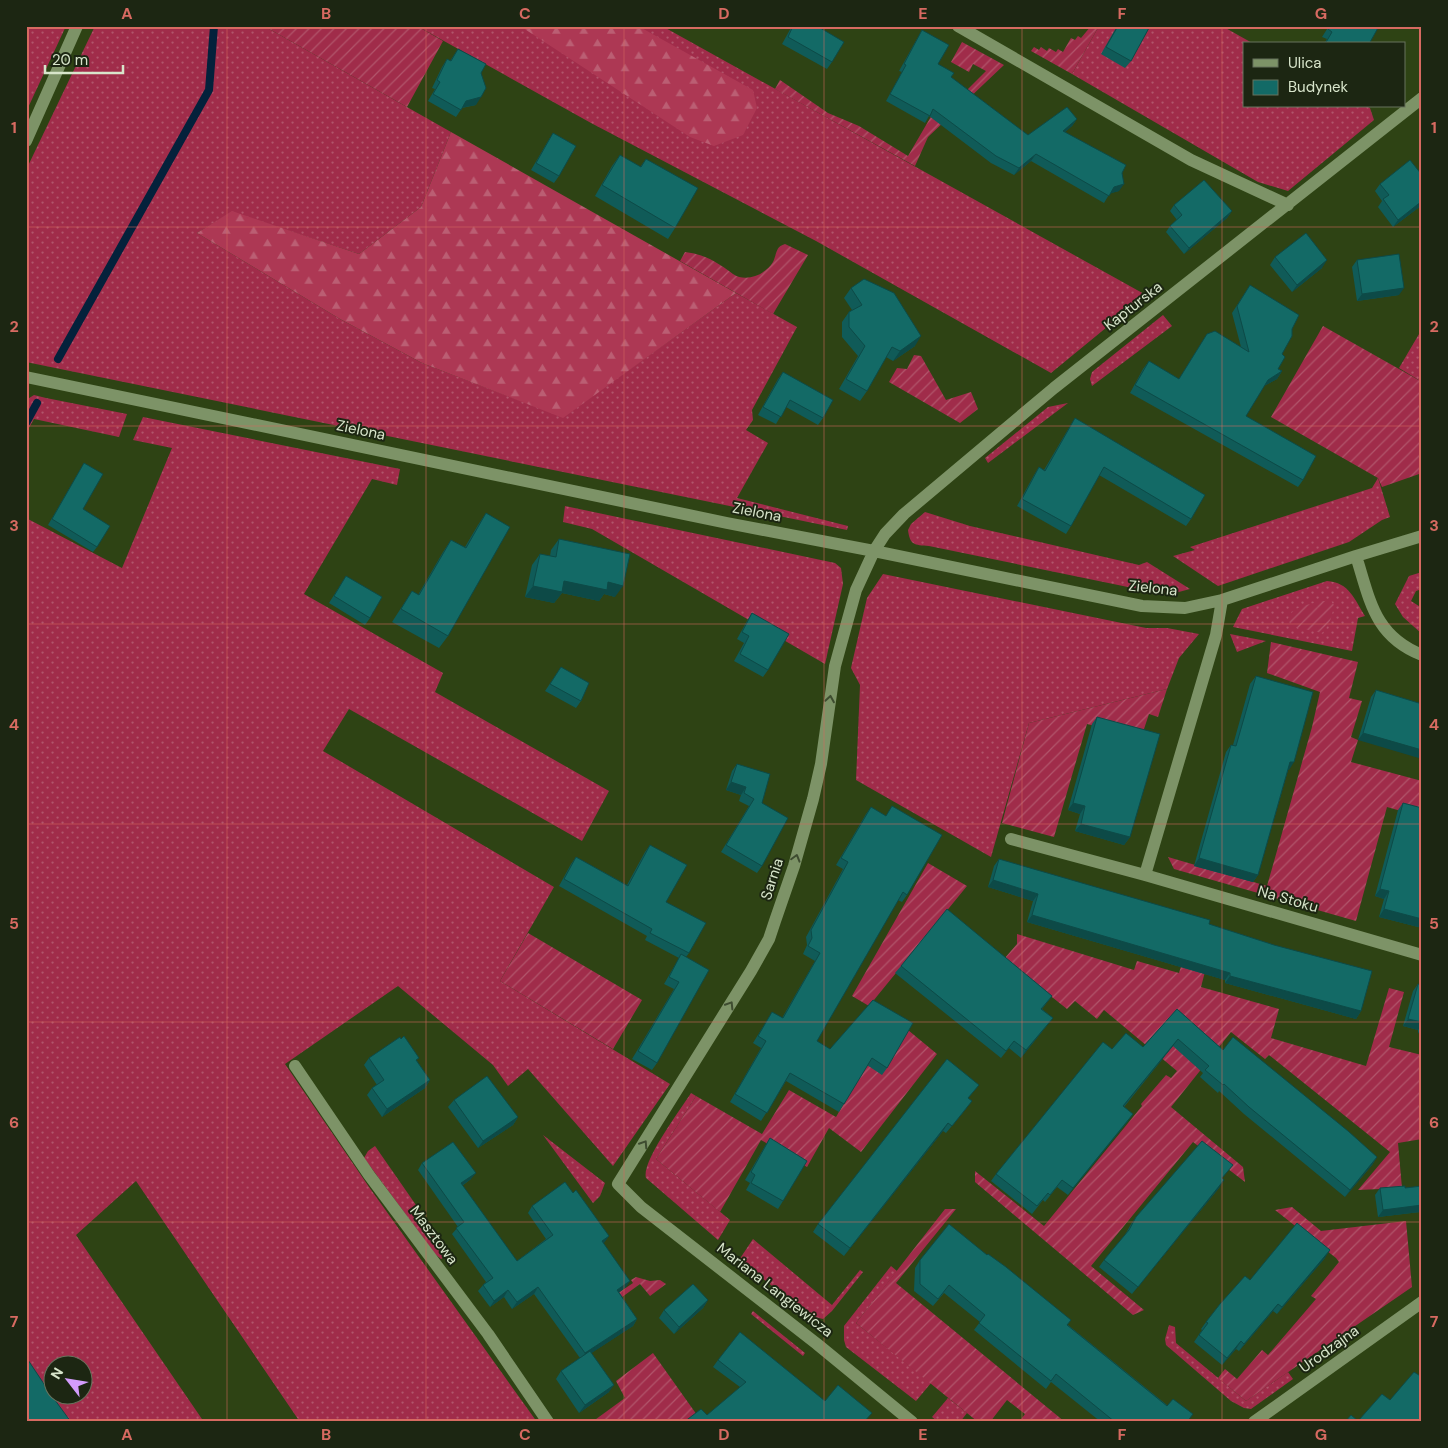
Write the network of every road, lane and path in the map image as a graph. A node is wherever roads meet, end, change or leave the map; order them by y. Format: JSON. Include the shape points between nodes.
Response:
{"nodes":[{"id":1,"x":77,"y":26,"type":"edge"},
{"id":2,"x":958,"y":26,"type":"edge"},
{"id":3,"x":1422,"y":98,"type":"edge"},
{"id":4,"x":26,"y":141,"type":"edge"},
{"id":5,"x":1288,"y":205,"type":"junction"},
{"id":6,"x":26,"y":377,"type":"edge"},
{"id":7,"x":1422,"y":536,"type":"edge"},
{"id":8,"x":874,"y":551,"type":"junction"},
{"id":9,"x":1356,"y":556,"type":"junction"},
{"id":10,"x":1222,"y":600,"type":"junction"},
{"id":11,"x":1422,"y":655,"type":"edge"},
{"id":12,"x":1010,"y":839,"type":"dead end"},
{"id":13,"x":1145,"y":875,"type":"junction"},
{"id":14,"x":1422,"y":955,"type":"edge"},
{"id":15,"x":295,"y":1066,"type":"dead end"},
{"id":16,"x":618,"y":1184,"type":"joint"},
{"id":17,"x":1422,"y":1302,"type":"edge"},
{"id":18,"x":548,"y":1422,"type":"edge"},
{"id":19,"x":912,"y":1422,"type":"edge"},
{"id":20,"x":1254,"y":1422,"type":"edge"}],
"edges":[{"from":1,"to":4,"type":"street"},
{"from":2,"to":5,"type":"street","via":[[1192,160]]},
{"from":3,"to":5,"type":"street","name":"Kapturska"},
{"from":5,"to":8,"type":"street","name":"Kapturska","via":[[1054,388],[904,514]]},
{"from":6,"to":8,"type":"street","name":"Zielona"},
{"from":7,"to":9,"type":"street","name":"Zielona"},
{"from":8,"to":10,"type":"street","name":"Zielona","via":[[1142,606],[1185,608]]},
{"from":16,"to":8,"type":"street","name":"Sarnia","one_way":true,"via":[[769,939],[813,800],[843,633],[856,590]]},
{"from":9,"to":10,"type":"street","name":"Zielona"},
{"from":9,"to":11,"type":"street","via":[[1374,612],[1384,629],[1402,645]]},
{"from":10,"to":13,"type":"street","via":[[1216,635]]},
{"from":12,"to":13,"type":"street","name":"Na Stoku"},
{"from":13,"to":14,"type":"street","name":"Na Stoku"},
{"from":15,"to":18,"type":"street","name":"Masztowa","via":[[368,1175],[488,1334]]},
{"from":16,"to":19,"type":"street","name":"Mariana Langiewicza","via":[[641,1207]]},
{"from":17,"to":20,"type":"street","name":"Urodzajna"}]}
